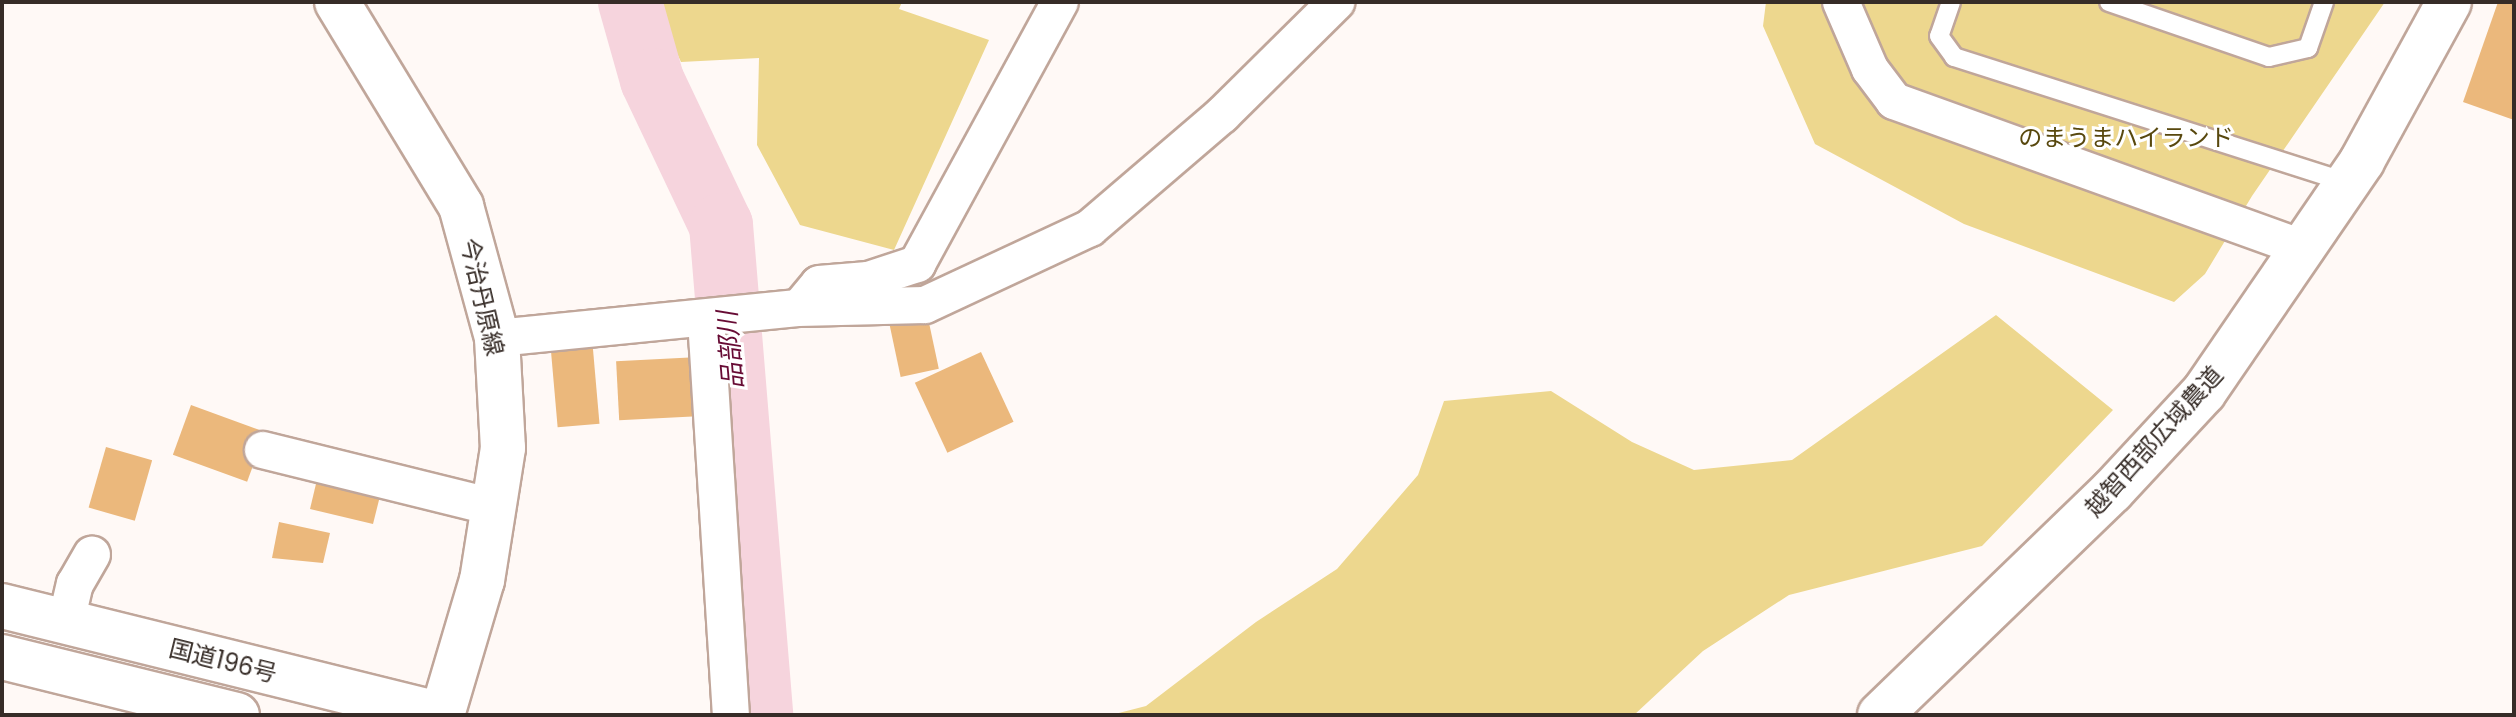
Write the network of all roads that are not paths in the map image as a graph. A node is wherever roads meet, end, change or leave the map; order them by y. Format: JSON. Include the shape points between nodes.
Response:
{"nodes":[{"id":1,"x":337,"y":2,"type":"edge"},
{"id":2,"x":1060,"y":2,"type":"edge"},
{"id":3,"x":1336,"y":2,"type":"edge"},
{"id":4,"x":1841,"y":2,"type":"edge"},
{"id":5,"x":1951,"y":2,"type":"edge"},
{"id":6,"x":2109,"y":2,"type":"edge"},
{"id":7,"x":2324,"y":2,"type":"edge"},
{"id":8,"x":2449,"y":2,"type":"edge"},
{"id":9,"x":2348,"y":183,"type":"junction"},
{"id":10,"x":2306,"y":249,"type":"junction"},
{"id":11,"x":798,"y":308,"type":"junction"},
{"id":12,"x":706,"y":319,"type":"junction"},
{"id":13,"x":497,"y":338,"type":"junction"},
{"id":14,"x":263,"y":450,"type":"dead end"},
{"id":15,"x":494,"y":507,"type":"junction"},
{"id":16,"x":92,"y":555,"type":"dead end"},
{"id":17,"x":2,"y":606,"type":"edge"},
{"id":18,"x":66,"y":622,"type":"junction"},
{"id":19,"x":2,"y":657,"type":"edge"},
{"id":20,"x":237,"y":715,"type":"edge"},
{"id":21,"x":442,"y":715,"type":"edge"},
{"id":22,"x":731,"y":715,"type":"edge"},
{"id":23,"x":1880,"y":715,"type":"edge"}],
"edges":[{"from":1,"to":13,"type":"main road","name":"今治丹原線","via":[[461,206]]},
{"from":2,"to":11,"type":"street","via":[[917,264],[868,280],[819,284]]},
{"from":3,"to":11,"type":"street","via":[[1222,115],[1090,228],[925,305]]},
{"from":4,"to":10,"type":"street","via":[[1870,69],[1894,101]]},
{"from":5,"to":9,"type":"lane","via":[[1939,36],[1954,57]]},
{"from":6,"to":7,"type":"lane","via":[[2269,57],[2308,48]]},
{"from":8,"to":9,"type":"main road","name":"越智西部広域農道"},
{"from":9,"to":10,"type":"main road","name":"越智西部広域農道"},
{"from":10,"to":23,"type":"main road","name":"越智西部広域農道","via":[[2204,392],[2112,491]]},
{"from":11,"to":12,"type":"street"},
{"from":12,"to":13,"type":"street"},
{"from":12,"to":22,"type":"street"},
{"from":13,"to":15,"type":"main road","name":"今治丹原線","via":[[503,448]]},
{"from":14,"to":15,"type":"street"},
{"from":15,"to":21,"type":"main road","name":"今治丹原線","via":[[482,580]]},
{"from":16,"to":18,"type":"street","via":[[75,584]]},
{"from":17,"to":18,"type":"main road","name":"国道196号"},
{"from":18,"to":21,"type":"main road","name":"国道196号"},
{"from":19,"to":20,"type":"main road","name":"国道196号"}]}
